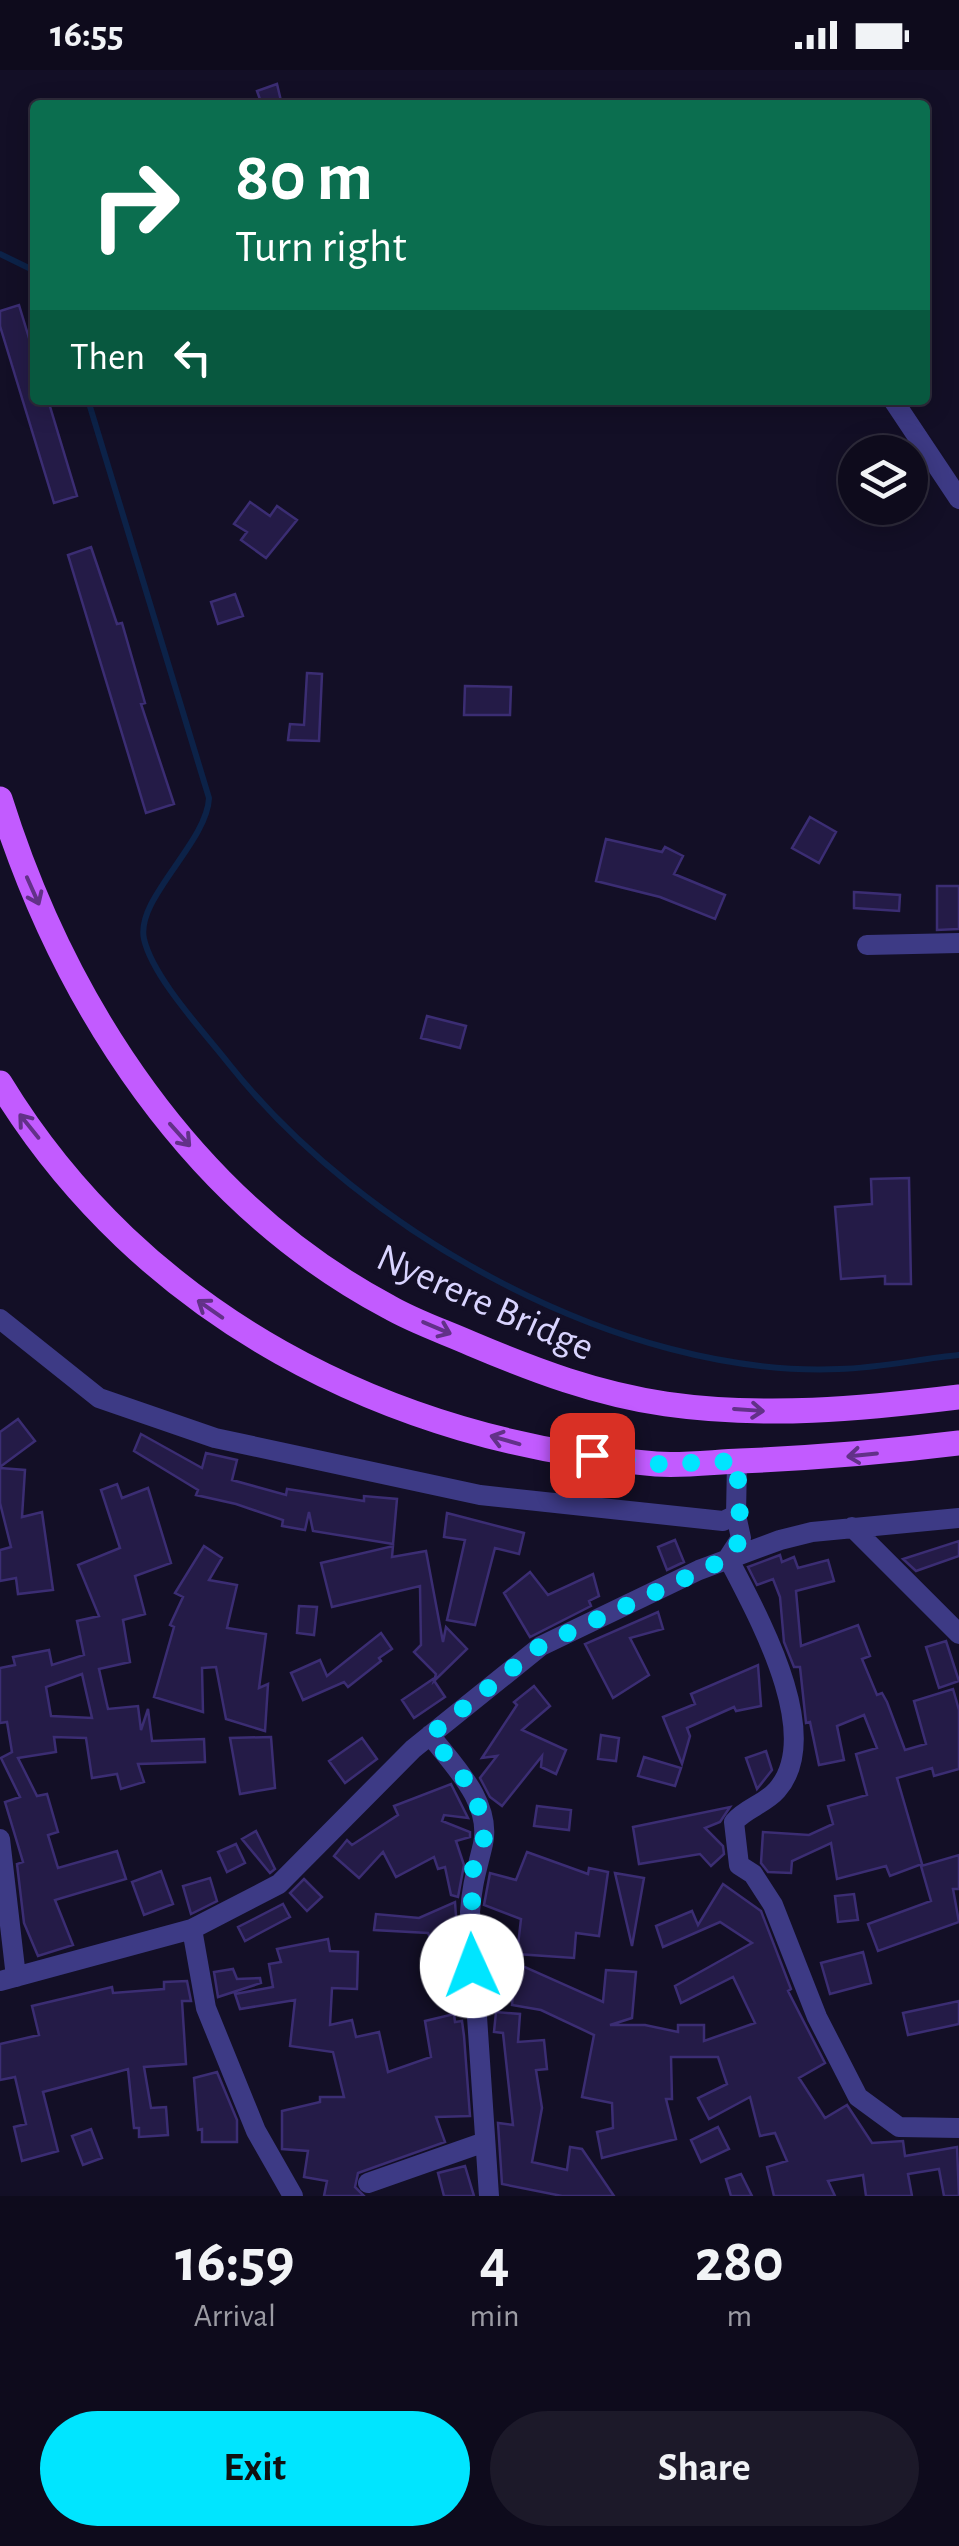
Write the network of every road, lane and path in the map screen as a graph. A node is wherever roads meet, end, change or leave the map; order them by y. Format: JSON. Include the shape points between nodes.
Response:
{"nodes":[{"id":1,"x":896,"y":405,"type":"edge"},
{"id":2,"x":959,"y":499,"type":"edge"},
{"id":3,"x":0,"y":799,"type":"edge"},
{"id":4,"x":959,"y":943,"type":"edge"},
{"id":5,"x":867,"y":944,"type":"dead end"},
{"id":6,"x":0,"y":1083,"type":"edge"},
{"id":7,"x":0,"y":1320,"type":"edge"},
{"id":8,"x":959,"y":1397,"type":"edge"},
{"id":9,"x":959,"y":1443,"type":"edge"},
{"id":10,"x":737,"y":1461,"type":"junction"},
{"id":11,"x":736,"y":1515,"type":"junction"},
{"id":12,"x":959,"y":1518,"type":"edge"},
{"id":13,"x":852,"y":1527,"type":"junction"},
{"id":14,"x":728,"y":1558,"type":"junction"},
{"id":15,"x":959,"y":1634,"type":"edge"},
{"id":16,"x":430,"y":1735,"type":"junction"},
{"id":17,"x":0,"y":1838,"type":"edge"},
{"id":18,"x":192,"y":1929,"type":"junction"},
{"id":19,"x":8,"y":1979,"type":"edge"},
{"id":20,"x":959,"y":2128,"type":"edge"},
{"id":21,"x":482,"y":2143,"type":"junction"},
{"id":22,"x":368,"y":2183,"type":"dead end"},
{"id":23,"x":293,"y":2196,"type":"edge"},
{"id":24,"x":489,"y":2196,"type":"edge"}],
"edges":[{"from":1,"to":2,"type":"street"},
{"from":3,"to":8,"type":"main road","name":"Nyerere Bridge","one_way":true,"via":[[20,862],[77,988],[174,1130],[310,1257],[389,1308],[580,1387],[667,1404],[853,1410]]},
{"from":4,"to":5,"type":"street"},
{"from":10,"to":6,"type":"main road","one_way":true,"via":[[659,1464],[526,1446],[397,1409],[253,1340],[172,1282],[103,1216]]},
{"from":7,"to":11,"type":"street","via":[[99,1398],[215,1438],[480,1496],[700,1520]]},
{"from":9,"to":10,"type":"main road","one_way":true},
{"from":10,"to":11,"type":"street"},
{"from":11,"to":14,"type":"street","via":[[741,1538]]},
{"from":12,"to":13,"type":"street"},
{"from":13,"to":14,"type":"street"},
{"from":13,"to":15,"type":"street"},
{"from":14,"to":16,"type":"street","via":[[540,1646]]},
{"from":14,"to":20,"type":"street","via":[[780,1658],[792,1734],[788,1771],[778,1790],[734,1822],[740,1866],[753,1874],[772,1906],[858,2097],[898,2127]]},
{"from":16,"to":18,"type":"street","via":[[279,1884]]},
{"from":16,"to":21,"type":"street","via":[[473,1790],[484,1840],[472,1872],[470,1912]]},
{"from":17,"to":19,"type":"street"},
{"from":18,"to":19,"type":"street"},
{"from":18,"to":23,"type":"street","via":[[206,2008],[256,2131]]},
{"from":21,"to":22,"type":"street"},
{"from":21,"to":24,"type":"street"}]}
